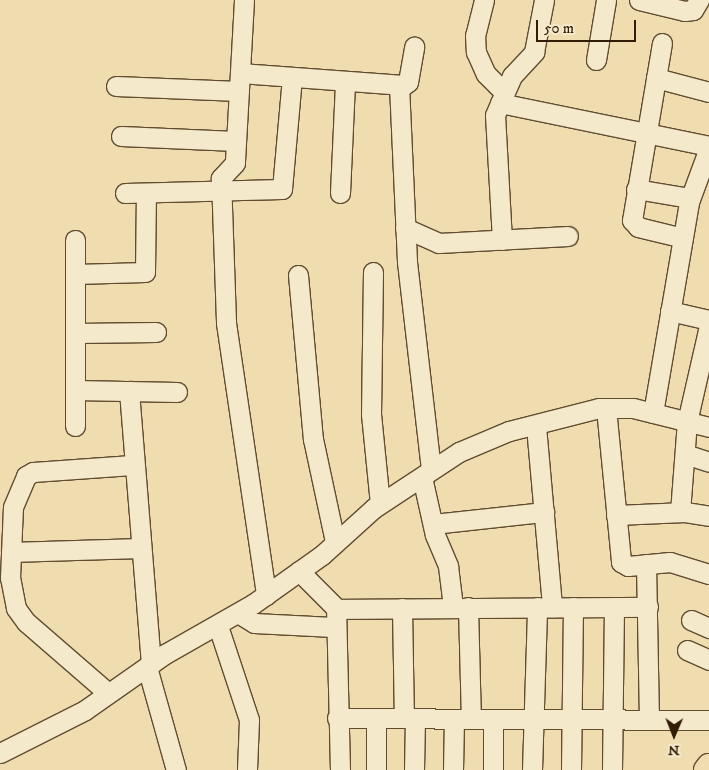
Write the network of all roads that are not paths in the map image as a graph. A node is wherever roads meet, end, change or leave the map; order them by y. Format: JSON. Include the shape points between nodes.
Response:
{"nodes":[{"id":1,"x":244,"y":0,"type":"edge"},
{"id":2,"x":484,"y":0,"type":"edge"},
{"id":3,"x":544,"y":0,"type":"edge"},
{"id":4,"x":606,"y":0,"type":"edge"},
{"id":5,"x":639,"y":0,"type":"edge"},
{"id":6,"x":700,"y":9,"type":"edge"},
{"id":7,"x":662,"y":43,"type":"dead end"},
{"id":8,"x":414,"y":48,"type":"dead end"},
{"id":9,"x":596,"y":60,"type":"dead end"},
{"id":10,"x":292,"y":78,"type":"junction"},
{"id":11,"x":656,"y":78,"type":"junction"},
{"id":12,"x":240,"y":82,"type":"junction"},
{"id":13,"x":345,"y":82,"type":"junction"},
{"id":14,"x":400,"y":84,"type":"junction"},
{"id":15,"x":116,"y":86,"type":"dead end"},
{"id":16,"x":709,"y":92,"type":"edge"},
{"id":17,"x":502,"y":97,"type":"junction"},
{"id":18,"x":645,"y":133,"type":"junction"},
{"id":19,"x":121,"y":136,"type":"dead end"},
{"id":20,"x":236,"y":141,"type":"junction"},
{"id":21,"x":709,"y":147,"type":"edge"},
{"id":22,"x":636,"y":189,"type":"junction"},
{"id":23,"x":222,"y":192,"type":"junction"},
{"id":24,"x":125,"y":193,"type":"dead end"},
{"id":25,"x":146,"y":193,"type":"junction"},
{"id":26,"x":340,"y":193,"type":"dead end"},
{"id":27,"x":690,"y":198,"type":"junction"},
{"id":28,"x":405,"y":228,"type":"junction"},
{"id":29,"x":568,"y":236,"type":"dead end"},
{"id":30,"x":683,"y":238,"type":"junction"},
{"id":31,"x":75,"y":240,"type":"dead end"},
{"id":32,"x":502,"y":240,"type":"junction"},
{"id":33,"x":373,"y":272,"type":"dead end"},
{"id":34,"x":75,"y":274,"type":"junction"},
{"id":35,"x":298,"y":275,"type":"dead end"},
{"id":36,"x":670,"y":311,"type":"junction"},
{"id":37,"x":709,"y":320,"type":"edge"},
{"id":38,"x":709,"y":326,"type":"edge"},
{"id":39,"x":156,"y":332,"type":"dead end"},
{"id":40,"x":75,"y":333,"type":"junction"},
{"id":41,"x":75,"y":390,"type":"junction"},
{"id":42,"x":129,"y":391,"type":"junction"},
{"id":43,"x":178,"y":392,"type":"dead end"},
{"id":44,"x":606,"y":408,"type":"junction"},
{"id":45,"x":653,"y":412,"type":"junction"},
{"id":46,"x":687,"y":422,"type":"junction"},
{"id":47,"x":75,"y":426,"type":"dead end"},
{"id":48,"x":536,"y":426,"type":"junction"},
{"id":49,"x":709,"y":426,"type":"edge"},
{"id":50,"x":685,"y":454,"type":"junction"},
{"id":51,"x":709,"y":462,"type":"edge"},
{"id":52,"x":132,"y":465,"type":"junction"},
{"id":53,"x":427,"y":474,"type":"junction"},
{"id":54,"x":380,"y":504,"type":"junction"},
{"id":55,"x":544,"y":512,"type":"junction"},
{"id":56,"x":680,"y":512,"type":"junction"},
{"id":57,"x":6,"y":514,"type":"edge"},
{"id":58,"x":616,"y":515,"type":"junction"},
{"id":59,"x":709,"y":516,"type":"edge"},
{"id":60,"x":432,"y":524,"type":"junction"},
{"id":61,"x":335,"y":542,"type":"junction"},
{"id":62,"x":140,"y":548,"type":"junction"},
{"id":63,"x":11,"y":552,"type":"junction"},
{"id":64,"x":646,"y":564,"type":"junction"},
{"id":65,"x":298,"y":571,"type":"junction"},
{"id":66,"x":709,"y":574,"type":"edge"},
{"id":67,"x":266,"y":595,"type":"junction"},
{"id":68,"x":460,"y":607,"type":"junction"},
{"id":69,"x":545,"y":607,"type":"junction"},
{"id":70,"x":572,"y":607,"type":"junction"},
{"id":71,"x":614,"y":607,"type":"junction"},
{"id":72,"x":648,"y":607,"type":"junction"},
{"id":73,"x":402,"y":608,"type":"junction"},
{"id":74,"x":238,"y":612,"type":"junction"},
{"id":75,"x":335,"y":618,"type":"junction"},
{"id":76,"x":690,"y":620,"type":"dead end"},
{"id":77,"x":218,"y":626,"type":"junction"},
{"id":78,"x":709,"y":628,"type":"edge"},
{"id":79,"x":687,"y":650,"type":"dead end"},
{"id":80,"x":709,"y":660,"type":"edge"},
{"id":81,"x":149,"y":665,"type":"junction"},
{"id":82,"x":108,"y":693,"type":"junction"},
{"id":83,"x":613,"y":716,"type":"junction"},
{"id":84,"x":649,"y":717,"type":"junction"},
{"id":85,"x":337,"y":718,"type":"junction"},
{"id":86,"x":376,"y":718,"type":"junction"},
{"id":87,"x":409,"y":718,"type":"junction"},
{"id":88,"x":462,"y":719,"type":"junction"},
{"id":89,"x":493,"y":719,"type":"junction"},
{"id":90,"x":534,"y":719,"type":"junction"},
{"id":91,"x":570,"y":720,"type":"junction"},
{"id":92,"x":709,"y":720,"type":"edge"},
{"id":93,"x":0,"y":753,"type":"edge"},
{"id":94,"x":709,"y":766,"type":"edge"},
{"id":95,"x":176,"y":770,"type":"edge"},
{"id":96,"x":247,"y":770,"type":"edge"},
{"id":97,"x":340,"y":770,"type":"edge"},
{"id":98,"x":376,"y":770,"type":"edge"},
{"id":99,"x":414,"y":770,"type":"edge"},
{"id":100,"x":453,"y":770,"type":"edge"},
{"id":101,"x":493,"y":770,"type":"edge"},
{"id":102,"x":532,"y":770,"type":"edge"},
{"id":103,"x":571,"y":770,"type":"edge"},
{"id":104,"x":612,"y":770,"type":"edge"},
{"id":105,"x":706,"y":770,"type":"edge"}],
"edges":[{"from":1,"to":12,"type":"street"},
{"from":2,"to":17,"type":"street","via":[[475,35],[476,52]]},
{"from":3,"to":17,"type":"street","via":[[534,52],[515,72]]},
{"from":4,"to":9,"type":"street"},
{"from":5,"to":6,"type":"street"},
{"from":7,"to":11,"type":"street"},
{"from":8,"to":14,"type":"street","via":[[408,82]]},
{"from":10,"to":12,"type":"street"},
{"from":10,"to":13,"type":"street"},
{"from":10,"to":23,"type":"street","via":[[285,186],[279,191]]},
{"from":11,"to":16,"type":"street"},
{"from":11,"to":18,"type":"street"},
{"from":12,"to":15,"type":"street"},
{"from":12,"to":20,"type":"street"},
{"from":13,"to":14,"type":"street"},
{"from":13,"to":26,"type":"street"},
{"from":14,"to":28,"type":"street"},
{"from":17,"to":18,"type":"street"},
{"from":17,"to":32,"type":"street","via":[[495,128]]},
{"from":18,"to":21,"type":"street"},
{"from":18,"to":22,"type":"street"},
{"from":19,"to":20,"type":"street"},
{"from":20,"to":23,"type":"street","via":[[235,163],[222,176]]},
{"from":21,"to":27,"type":"street"},
{"from":22,"to":27,"type":"street"},
{"from":22,"to":30,"type":"street","via":[[634,225]]},
{"from":23,"to":25,"type":"street"},
{"from":23,"to":67,"type":"street","via":[[227,333]]},
{"from":24,"to":25,"type":"street"},
{"from":25,"to":34,"type":"street","via":[[145,272]]},
{"from":27,"to":30,"type":"street"},
{"from":28,"to":32,"type":"street","via":[[439,243]]},
{"from":28,"to":53,"type":"street"},
{"from":29,"to":32,"type":"street"},
{"from":30,"to":36,"type":"street"},
{"from":31,"to":34,"type":"street"},
{"from":33,"to":54,"type":"street","via":[[371,414]]},
{"from":34,"to":40,"type":"street"},
{"from":35,"to":61,"type":"street","via":[[312,439]]},
{"from":36,"to":37,"type":"street"},
{"from":36,"to":45,"type":"street"},
{"from":38,"to":46,"type":"street"},
{"from":39,"to":40,"type":"street"},
{"from":40,"to":41,"type":"street"},
{"from":41,"to":42,"type":"street"},
{"from":41,"to":47,"type":"street"},
{"from":42,"to":43,"type":"street"},
{"from":42,"to":52,"type":"street"},
{"from":44,"to":45,"type":"street"},
{"from":44,"to":48,"type":"street"},
{"from":44,"to":58,"type":"street"},
{"from":45,"to":46,"type":"street"},
{"from":46,"to":49,"type":"street"},
{"from":46,"to":50,"type":"street"},
{"from":48,"to":53,"type":"street","via":[[460,452]]},
{"from":48,"to":55,"type":"street"},
{"from":50,"to":51,"type":"street"},
{"from":50,"to":56,"type":"street"},
{"from":52,"to":57,"type":"street","via":[[33,472]]},
{"from":52,"to":62,"type":"street"},
{"from":53,"to":54,"type":"street"},
{"from":53,"to":60,"type":"street"},
{"from":54,"to":61,"type":"street"},
{"from":55,"to":60,"type":"street"},
{"from":55,"to":69,"type":"street"},
{"from":56,"to":58,"type":"street"},
{"from":56,"to":59,"type":"street"},
{"from":57,"to":63,"type":"street"},
{"from":58,"to":64,"type":"street","via":[[621,562]]},
{"from":60,"to":68,"type":"street"},
{"from":61,"to":65,"type":"street"},
{"from":62,"to":63,"type":"street"},
{"from":62,"to":81,"type":"street"},
{"from":63,"to":82,"type":"street","via":[[16,608],[26,622]]},
{"from":64,"to":66,"type":"street","via":[[670,562]]},
{"from":64,"to":72,"type":"street"},
{"from":65,"to":67,"type":"street"},
{"from":65,"to":75,"type":"street"},
{"from":67,"to":74,"type":"street"},
{"from":68,"to":69,"type":"street"},
{"from":68,"to":73,"type":"street"},
{"from":68,"to":88,"type":"street"},
{"from":69,"to":70,"type":"street"},
{"from":69,"to":90,"type":"street"},
{"from":70,"to":71,"type":"street"},
{"from":70,"to":91,"type":"street"},
{"from":71,"to":72,"type":"street"},
{"from":71,"to":83,"type":"street"},
{"from":72,"to":84,"type":"street"},
{"from":73,"to":75,"type":"street"},
{"from":73,"to":87,"type":"street"},
{"from":74,"to":75,"type":"street","via":[[254,623]]},
{"from":74,"to":77,"type":"street"},
{"from":75,"to":85,"type":"street"},
{"from":76,"to":78,"type":"street"},
{"from":77,"to":81,"type":"street"},
{"from":77,"to":96,"type":"street","via":[[249,720]]},
{"from":79,"to":80,"type":"street"},
{"from":81,"to":82,"type":"street"},
{"from":81,"to":95,"type":"street"},
{"from":82,"to":93,"type":"street","via":[[85,710]]},
{"from":83,"to":84,"type":"street"},
{"from":83,"to":91,"type":"street"},
{"from":83,"to":104,"type":"street"},
{"from":84,"to":92,"type":"street"},
{"from":85,"to":86,"type":"street"},
{"from":85,"to":97,"type":"street"},
{"from":86,"to":87,"type":"street"},
{"from":86,"to":98,"type":"street"},
{"from":87,"to":88,"type":"street"},
{"from":87,"to":99,"type":"street"},
{"from":88,"to":89,"type":"street"},
{"from":88,"to":100,"type":"street"},
{"from":89,"to":90,"type":"street"},
{"from":89,"to":101,"type":"street"},
{"from":90,"to":91,"type":"street"},
{"from":90,"to":102,"type":"street"},
{"from":91,"to":103,"type":"street"},
{"from":94,"to":105,"type":"main road"}]}
